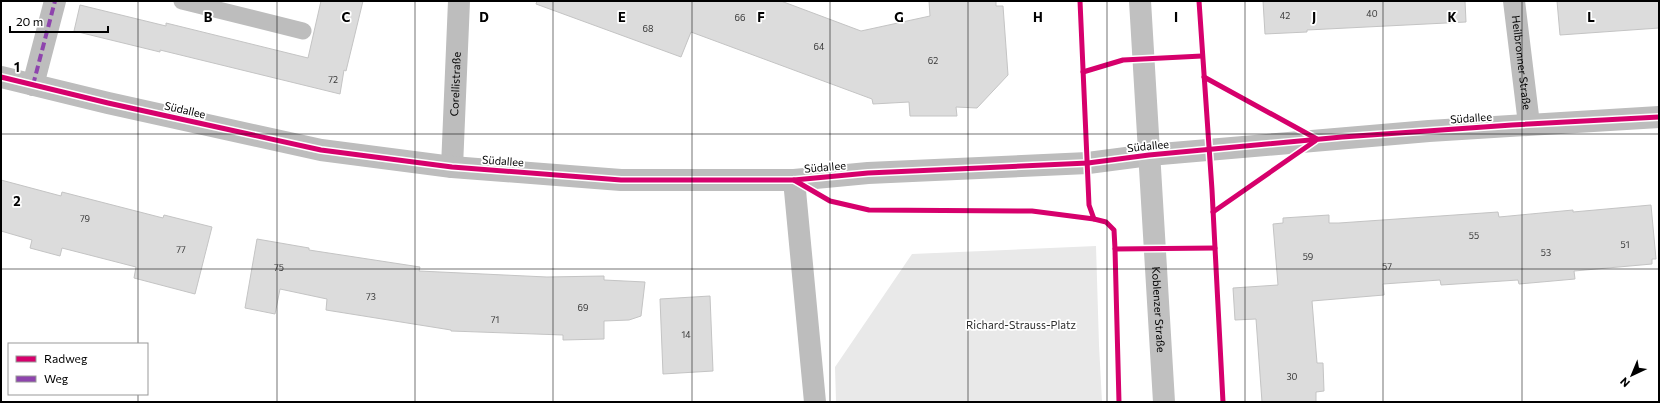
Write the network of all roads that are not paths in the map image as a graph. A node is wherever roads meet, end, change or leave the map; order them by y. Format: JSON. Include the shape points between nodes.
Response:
{"nodes":[{"id":1,"x":55,"y":1,"type":"edge"},
{"id":2,"x":182,"y":1,"type":"edge"},
{"id":3,"x":459,"y":1,"type":"edge"},
{"id":4,"x":1140,"y":1,"type":"edge"},
{"id":5,"x":1514,"y":1,"type":"edge"},
{"id":6,"x":303,"y":32,"type":"dead end"},
{"id":7,"x":1,"y":77,"type":"edge"},
{"id":8,"x":34,"y":85,"type":"junction"},
{"id":9,"x":1659,"y":117,"type":"edge"},
{"id":10,"x":1529,"y":124,"type":"junction"},
{"id":11,"x":1149,"y":155,"type":"junction"},
{"id":12,"x":452,"y":167,"type":"junction"},
{"id":13,"x":794,"y":180,"type":"junction"},
{"id":14,"x":815,"y":402,"type":"edge"},
{"id":15,"x":1164,"y":402,"type":"edge"}],
"edges":[{"from":1,"to":8,"type":"street"},
{"from":2,"to":6,"type":"lane"},
{"from":3,"to":12,"type":"street","name":"Corellistraße"},
{"from":4,"to":11,"type":"main road","name":"Koblenzer Straße"},
{"from":5,"to":10,"type":"street","name":"Heilbronner Straße"},
{"from":7,"to":8,"type":"street","name":"Südallee"},
{"from":8,"to":12,"type":"street","name":"Südallee","via":[[321,150]]},
{"from":9,"to":10,"type":"street","name":"Südallee"},
{"from":10,"to":11,"type":"street","name":"Südallee","via":[[1317,139]]},
{"from":11,"to":13,"type":"street","name":"Südallee","via":[[1088,163],[868,173]]},
{"from":11,"to":15,"type":"main road","name":"Koblenzer Straße"},
{"from":12,"to":13,"type":"street","name":"Südallee","via":[[621,180]]},
{"from":13,"to":14,"type":"street"}]}
